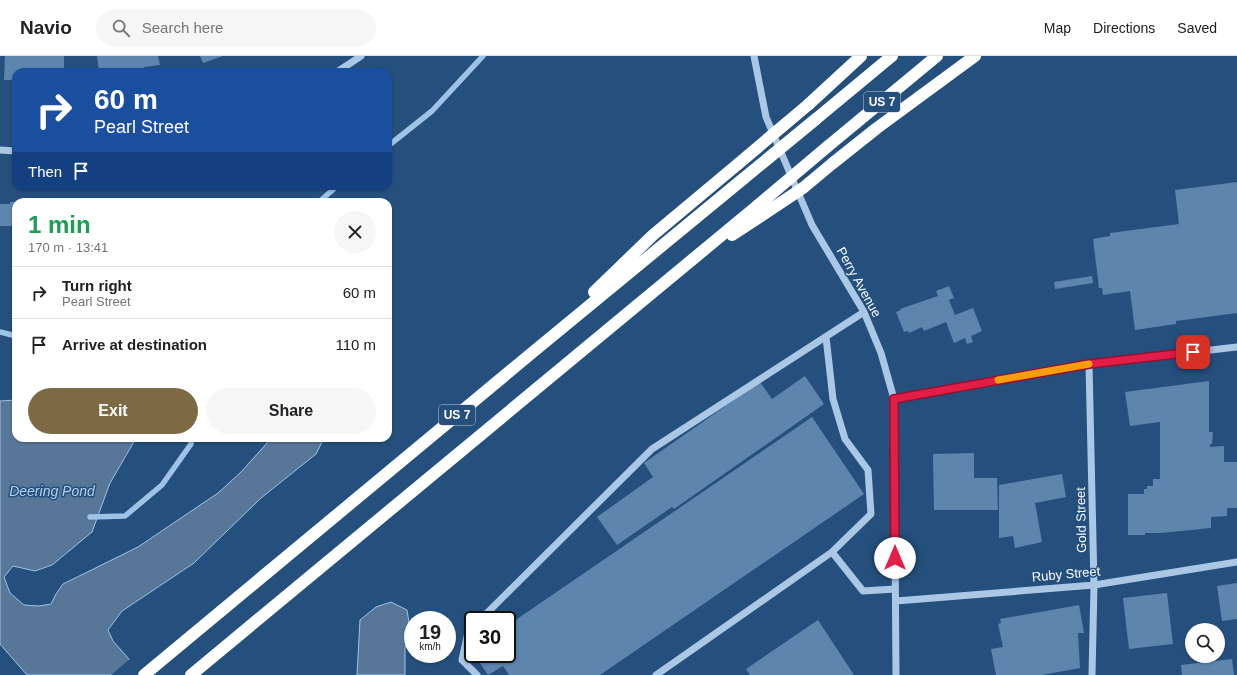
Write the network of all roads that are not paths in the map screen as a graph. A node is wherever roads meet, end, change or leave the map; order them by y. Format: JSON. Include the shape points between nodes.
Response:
{"nodes":[{"id":1,"x":361,"y":56,"type":"edge"},
{"id":2,"x":754,"y":56,"type":"edge"},
{"id":3,"x":861,"y":56,"type":"edge"},
{"id":4,"x":892,"y":56,"type":"edge"},
{"id":5,"x":937,"y":56,"type":"edge"},
{"id":6,"x":975,"y":56,"type":"edge"},
{"id":7,"x":343,"y":68,"type":"edge"},
{"id":8,"x":0,"y":150,"type":"edge"},
{"id":9,"x":12,"y":152,"type":"edge"},
{"id":10,"x":759,"y":211,"type":"junction"},
{"id":11,"x":864,"y":312,"type":"junction"},
{"id":12,"x":826,"y":337,"type":"junction"},
{"id":13,"x":1237,"y":347,"type":"edge"},
{"id":14,"x":533,"y":352,"type":"junction"},
{"id":15,"x":1089,"y":364,"type":"junction"},
{"id":16,"x":894,"y":399,"type":"junction"},
{"id":17,"x":832,"y":552,"type":"junction"},
{"id":18,"x":1237,"y":562,"type":"edge"},
{"id":19,"x":1094,"y":585,"type":"junction"},
{"id":20,"x":895,"y":590,"type":"junction"},
{"id":21,"x":896,"y":601,"type":"junction"},
{"id":22,"x":489,"y":611,"type":"edge"},
{"id":23,"x":464,"y":651,"type":"edge"},
{"id":24,"x":464,"y":662,"type":"edge"},
{"id":25,"x":465,"y":663,"type":"edge"},
{"id":26,"x":144,"y":675,"type":"edge"},
{"id":27,"x":191,"y":675,"type":"edge"},
{"id":28,"x":477,"y":675,"type":"edge"},
{"id":29,"x":656,"y":675,"type":"edge"},
{"id":30,"x":896,"y":675,"type":"edge"},
{"id":31,"x":1092,"y":675,"type":"edge"}],
"edges":[{"from":1,"to":7,"type":"street"},
{"from":2,"to":11,"type":"street","name":"Perry Avenue","via":[[766,117],[812,225]]},
{"from":3,"to":14,"type":"highway","bridge":true,"via":[[809,104],[653,235]]},
{"from":4,"to":14,"type":"highway","number":"US 7","bridge":true},
{"from":5,"to":10,"type":"highway","number":"US 7","bridge":true,"via":[[827,147]]},
{"from":6,"to":10,"type":"highway","bridge":true,"via":[[876,128],[803,188]]},
{"from":8,"to":9,"type":"street"},
{"from":10,"to":27,"type":"highway","number":"US 7","via":[[689,263]]},
{"from":11,"to":12,"type":"street"},
{"from":11,"to":16,"type":"street","name":"Perry Avenue","via":[[881,353]]},
{"from":12,"to":17,"type":"street","via":[[833,399],[845,439],[868,470],[871,514]]},
{"from":12,"to":22,"type":"street","via":[[652,449]]},
{"from":13,"to":15,"type":"street"},
{"from":14,"to":26,"type":"highway","number":"US 7"},
{"from":15,"to":16,"type":"street"},
{"from":15,"to":19,"type":"street","name":"Gold Street"},
{"from":16,"to":20,"type":"street","name":"Perry Avenue"},
{"from":17,"to":20,"type":"street","via":[[863,591]]},
{"from":17,"to":29,"type":"street"},
{"from":18,"to":19,"type":"street","name":"Ruby Street"},
{"from":19,"to":21,"type":"street","name":"Ruby Street"},
{"from":19,"to":31,"type":"street","name":"Gold Street"},
{"from":20,"to":21,"type":"street","name":"Perry Avenue"},
{"from":21,"to":30,"type":"street","name":"Perry Avenue"},
{"from":23,"to":24,"type":"street"},
{"from":25,"to":28,"type":"street"}]}
